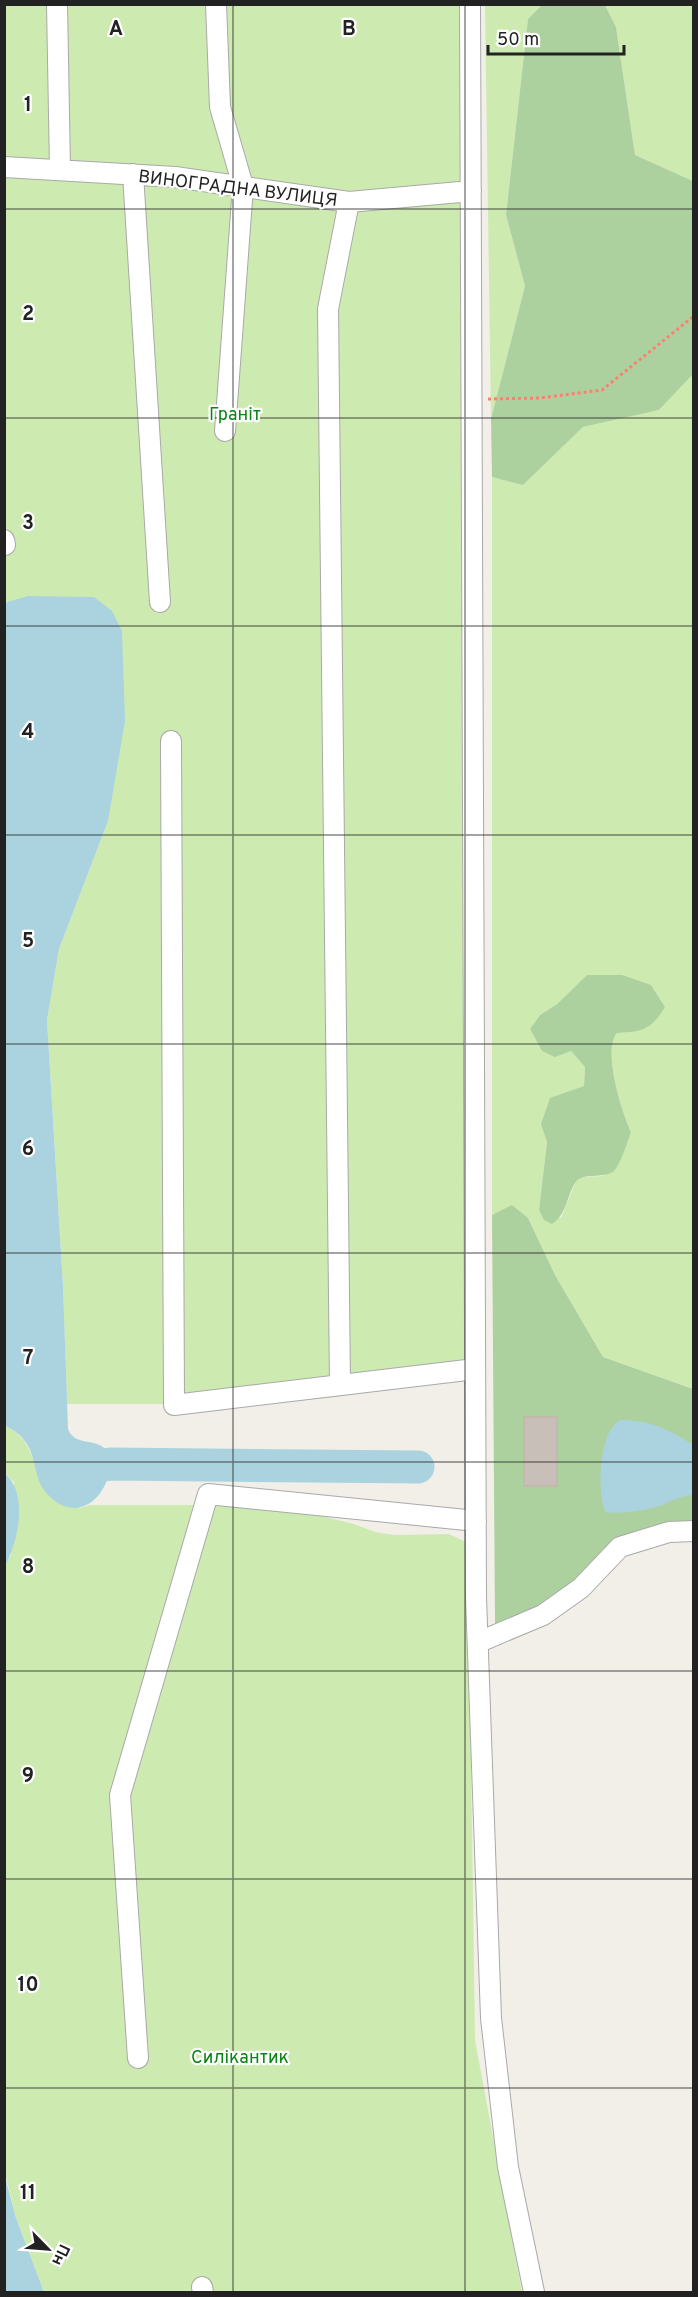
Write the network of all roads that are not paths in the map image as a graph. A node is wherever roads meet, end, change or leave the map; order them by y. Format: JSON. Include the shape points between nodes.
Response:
{"nodes":[{"id":1,"x":57,"y":4,"type":"edge"},
{"id":2,"x":216,"y":4,"type":"edge"},
{"id":3,"x":470,"y":4,"type":"edge"},
{"id":4,"x":4,"y":167,"type":"edge"},
{"id":5,"x":60,"y":170,"type":"junction"},
{"id":6,"x":133,"y":174,"type":"junction"},
{"id":7,"x":243,"y":186,"type":"junction"},
{"id":8,"x":471,"y":191,"type":"junction"},
{"id":9,"x":349,"y":202,"type":"junction"},
{"id":10,"x":225,"y":431,"type":"dead end"},
{"id":11,"x":4,"y":540,"type":"edge"},
{"id":12,"x":5,"y":545,"type":"edge"},
{"id":13,"x":160,"y":602,"type":"dead end"},
{"id":14,"x":171,"y":741,"type":"dead end"},
{"id":15,"x":476,"y":1369,"type":"junction"},
{"id":16,"x":340,"y":1385,"type":"junction"},
{"id":17,"x":476,"y":1521,"type":"junction"},
{"id":18,"x":693,"y":1531,"type":"edge"},
{"id":19,"x":479,"y":1642,"type":"junction"},
{"id":20,"x":138,"y":2058,"type":"dead end"},
{"id":21,"x":534,"y":2292,"type":"edge"}],
"edges":[{"from":1,"to":5,"type":"street"},
{"from":2,"to":7,"type":"street","via":[[220,107]]},
{"from":3,"to":8,"type":"street"},
{"from":4,"to":5,"type":"street","name":"ВИНОГРАДНА ВУЛИЦЯ"},
{"from":5,"to":6,"type":"street","name":"ВИНОГРАДНА ВУЛИЦЯ"},
{"from":6,"to":7,"type":"street","name":"ВИНОГРАДНА ВУЛИЦЯ"},
{"from":6,"to":13,"type":"street"},
{"from":7,"to":9,"type":"street","name":"ВИНОГРАДНА ВУЛИЦЯ"},
{"from":7,"to":10,"type":"street"},
{"from":8,"to":9,"type":"street","name":"ВИНОГРАДНА ВУЛИЦЯ"},
{"from":8,"to":15,"type":"street"},
{"from":9,"to":16,"type":"street","via":[[328,309]]},
{"from":11,"to":12,"type":"street"},
{"from":14,"to":16,"type":"street","via":[[174,1405]]},
{"from":15,"to":16,"type":"street"},
{"from":15,"to":17,"type":"street"},
{"from":17,"to":19,"type":"street"},
{"from":17,"to":20,"type":"street","via":[[208,1494],[120,1795]]},
{"from":18,"to":19,"type":"street","via":[[669,1532],[620,1546],[581,1588],[543,1615]]},
{"from":19,"to":21,"type":"street","via":[[491,2018],[508,2167]]}]}
